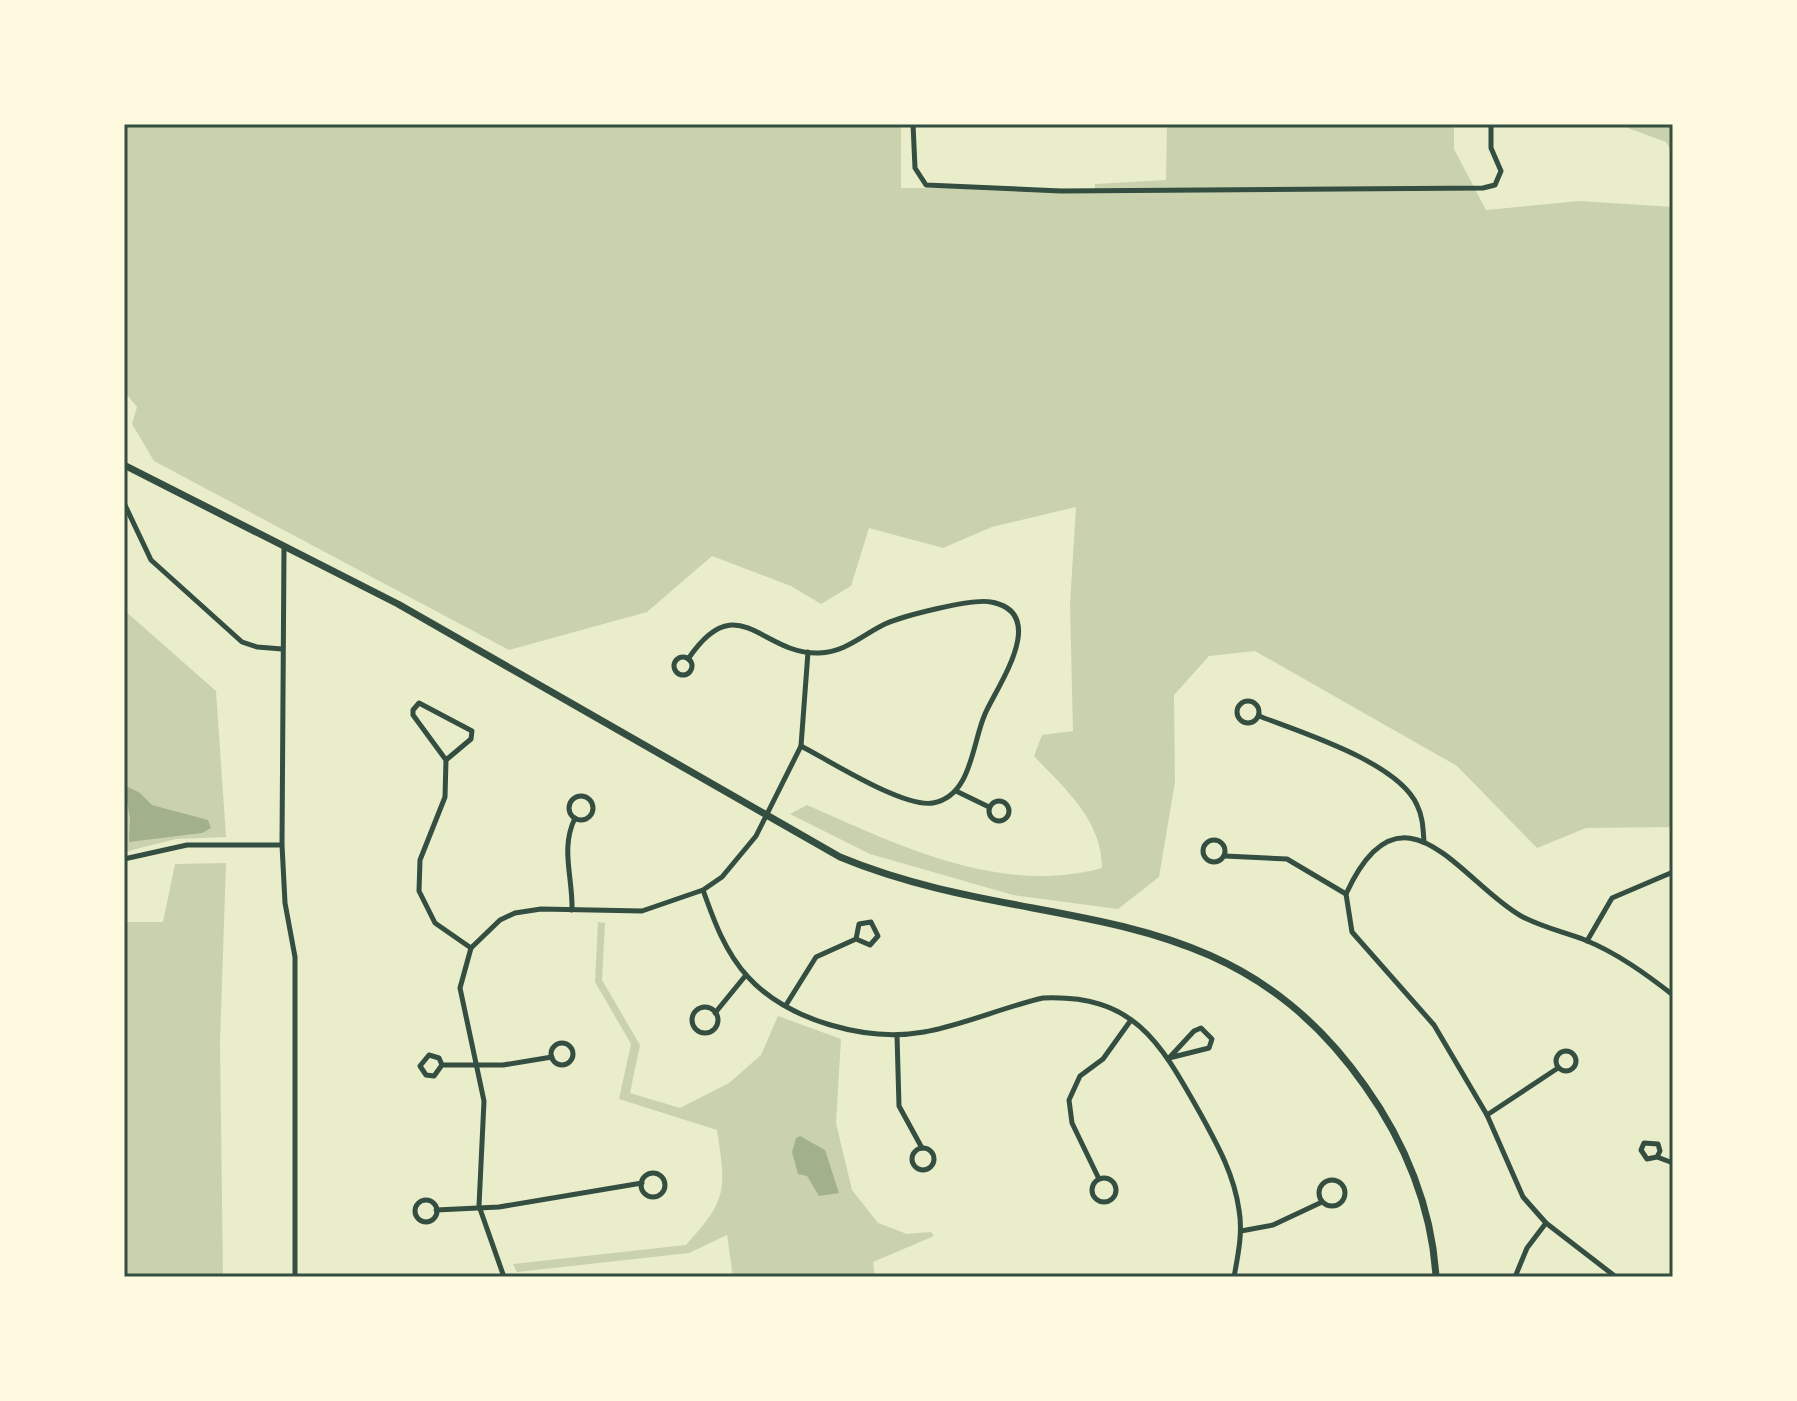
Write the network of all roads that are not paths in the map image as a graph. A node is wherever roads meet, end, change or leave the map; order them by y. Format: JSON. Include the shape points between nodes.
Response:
{"nodes":[{"id":1,"x":913,"y":124,"type":"edge"},
{"id":2,"x":1491,"y":124,"type":"edge"},
{"id":3,"x":124,"y":465,"type":"edge"},
{"id":4,"x":124,"y":503,"type":"edge"},
{"id":5,"x":284,"y":546,"type":"junction"},
{"id":6,"x":282,"y":649,"type":"junction"},
{"id":7,"x":808,"y":652,"type":"junction"},
{"id":8,"x":688,"y":659,"type":"dead end"},
{"id":9,"x":1259,"y":716,"type":"junction"},
{"id":10,"x":801,"y":746,"type":"junction"},
{"id":11,"x":446,"y":760,"type":"junction"},
{"id":12,"x":956,"y":791,"type":"junction"},
{"id":13,"x":989,"y":807,"type":"junction"},
{"id":14,"x":764,"y":816,"type":"junction"},
{"id":15,"x":575,"y":818,"type":"junction"},
{"id":16,"x":1424,"y":842,"type":"junction"},
{"id":17,"x":282,"y":845,"type":"junction"},
{"id":18,"x":1225,"y":856,"type":"junction"},
{"id":19,"x":124,"y":859,"type":"edge"},
{"id":20,"x":1673,"y":872,"type":"edge"},
{"id":21,"x":703,"y":890,"type":"junction"},
{"id":22,"x":1346,"y":894,"type":"junction"},
{"id":23,"x":572,"y":910,"type":"junction"},
{"id":24,"x":856,"y":939,"type":"junction"},
{"id":25,"x":1587,"y":941,"type":"junction"},
{"id":26,"x":471,"y":948,"type":"junction"},
{"id":27,"x":746,"y":975,"type":"junction"},
{"id":28,"x":1673,"y":995,"type":"edge"},
{"id":29,"x":786,"y":1005,"type":"junction"},
{"id":30,"x":715,"y":1013,"type":"junction"},
{"id":31,"x":1131,"y":1020,"type":"junction"},
{"id":32,"x":897,"y":1035,"type":"junction"},
{"id":33,"x":552,"y":1057,"type":"junction"},
{"id":34,"x":1169,"y":1058,"type":"junction"},
{"id":35,"x":479,"y":1064,"type":"junction"},
{"id":36,"x":442,"y":1065,"type":"junction"},
{"id":37,"x":1558,"y":1068,"type":"junction"},
{"id":38,"x":1487,"y":1115,"type":"junction"},
{"id":39,"x":922,"y":1148,"type":"junction"},
{"id":40,"x":1657,"y":1157,"type":"dead end"},
{"id":41,"x":1673,"y":1163,"type":"edge"},
{"id":42,"x":1099,"y":1179,"type":"junction"},
{"id":43,"x":642,"y":1183,"type":"junction"},
{"id":44,"x":1322,"y":1202,"type":"junction"},
{"id":45,"x":479,"y":1206,"type":"junction"},
{"id":46,"x":436,"y":1210,"type":"junction"},
{"id":47,"x":1546,"y":1223,"type":"junction"},
{"id":48,"x":1241,"y":1231,"type":"junction"},
{"id":49,"x":295,"y":1277,"type":"edge"},
{"id":50,"x":504,"y":1277,"type":"edge"},
{"id":51,"x":1234,"y":1277,"type":"edge"},
{"id":52,"x":1436,"y":1277,"type":"edge"},
{"id":53,"x":1515,"y":1277,"type":"edge"},
{"id":54,"x":1616,"y":1277,"type":"edge"}],
"edges":[{"from":1,"to":2,"type":"street","via":[[915,168],[933,187],[1061,191],[1483,188],[1495,185],[1501,171],[1491,148]]},
{"from":3,"to":5,"type":"main road"},
{"from":4,"to":6,"type":"street","via":[[151,560],[242,642]]},
{"from":5,"to":6,"type":"street"},
{"from":5,"to":14,"type":"main road","via":[[520,672]]},
{"from":6,"to":17,"type":"street"},
{"from":7,"to":8,"type":"street","via":[[751,626],[729,624],[709,633]]},
{"from":7,"to":10,"type":"street"},
{"from":7,"to":12,"type":"street","via":[[852,644],[891,622],[975,602],[1004,608],[1016,624],[1016,659],[985,715]]},
{"from":9,"to":9,"type":"street","via":[[1255,702],[1238,706],[1243,722]]},
{"from":9,"to":16,"type":"street","via":[[1317,735],[1398,781],[1417,803]]},
{"from":10,"to":12,"type":"street","via":[[905,799],[931,804]]},
{"from":10,"to":14,"type":"street"},
{"from":11,"to":11,"type":"street","via":[[471,739],[470,728],[419,703],[413,715]]},
{"from":11,"to":26,"type":"street","via":[[445,797],[420,860],[419,891],[435,923]]},
{"from":12,"to":13,"type":"street"},
{"from":13,"to":13,"type":"street","via":[[996,821],[1008,816],[1001,802]]},
{"from":14,"to":21,"type":"street","via":[[738,861]]},
{"from":14,"to":52,"type":"main road","via":[[840,857],[885,874],[1116,922],[1205,952],[1261,983],[1316,1026],[1358,1076],[1400,1143],[1425,1210]]},
{"from":15,"to":15,"type":"street","via":[[592,811],[586,797],[569,804]]},
{"from":15,"to":23,"type":"street","via":[[566,848]]},
{"from":16,"to":22,"type":"street","via":[[1397,840],[1378,848]]},
{"from":16,"to":25,"type":"street","via":[[1454,858],[1519,915]]},
{"from":17,"to":19,"type":"street","via":[[187,845]]},
{"from":17,"to":49,"type":"street","via":[[295,957]]},
{"from":18,"to":18,"type":"street","via":[[1218,840],[1203,848],[1209,861]]},
{"from":18,"to":22,"type":"street","via":[[1287,859]]},
{"from":20,"to":25,"type":"street","via":[[1612,898]]},
{"from":21,"to":23,"type":"street","via":[[642,911]]},
{"from":21,"to":27,"type":"street","via":[[719,934]]},
{"from":22,"to":38,"type":"street","via":[[1352,932],[1434,1025]]},
{"from":23,"to":26,"type":"street","via":[[515,913]]},
{"from":24,"to":24,"type":"street","via":[[874,943],[877,928],[867,921],[859,924]]},
{"from":24,"to":29,"type":"street","via":[[816,957]]},
{"from":25,"to":28,"type":"street"},
{"from":26,"to":35,"type":"street","via":[[460,988]]},
{"from":27,"to":29,"type":"street"},
{"from":27,"to":30,"type":"street"},
{"from":29,"to":32,"type":"street","via":[[861,1032]]},
{"from":30,"to":30,"type":"street","via":[[698,1009],[694,1027],[712,1030],[718,1020]]},
{"from":31,"to":32,"type":"street","via":[[1088,1001],[1043,998]]},
{"from":31,"to":34,"type":"street","via":[[1155,1038]]},
{"from":31,"to":42,"type":"street","via":[[1103,1059],[1080,1076],[1069,1100],[1072,1123]]},
{"from":32,"to":39,"type":"street","via":[[899,1106]]},
{"from":33,"to":33,"type":"street","via":[[564,1064],[572,1050],[560,1043]]},
{"from":33,"to":35,"type":"street"},
{"from":34,"to":34,"type":"street","via":[[1209,1048],[1209,1033],[1194,1031]]},
{"from":34,"to":48,"type":"street","via":[[1229,1168]]},
{"from":35,"to":36,"type":"street"},
{"from":35,"to":45,"type":"street","via":[[484,1101]]},
{"from":36,"to":36,"type":"street","via":[[433,1055],[425,1056],[420,1066],[430,1076]]},
{"from":37,"to":37,"type":"street","via":[[1571,1071],[1574,1055],[1561,1052]]},
{"from":37,"to":38,"type":"street"},
{"from":38,"to":47,"type":"street","via":[[1517,1186]]},
{"from":39,"to":39,"type":"street","via":[[912,1157],[913,1165],[923,1170],[934,1160]]},
{"from":40,"to":41,"type":"street"},
{"from":42,"to":42,"type":"street","via":[[1093,1195],[1109,1201],[1115,1185]]},
{"from":43,"to":43,"type":"street","via":[[651,1197],[665,1187],[656,1173]]},
{"from":43,"to":45,"type":"street"},
{"from":44,"to":44,"type":"street","via":[[1339,1204],[1345,1193],[1342,1185],[1324,1182],[1318,1193]]},
{"from":44,"to":48,"type":"street","via":[[1273,1225]]},
{"from":45,"to":46,"type":"street"},
{"from":45,"to":50,"type":"street"},
{"from":46,"to":46,"type":"street","via":[[426,1200],[415,1212],[425,1221]]},
{"from":47,"to":53,"type":"street","via":[[1527,1248]]},
{"from":47,"to":54,"type":"street"},
{"from":48,"to":51,"type":"street"}]}
